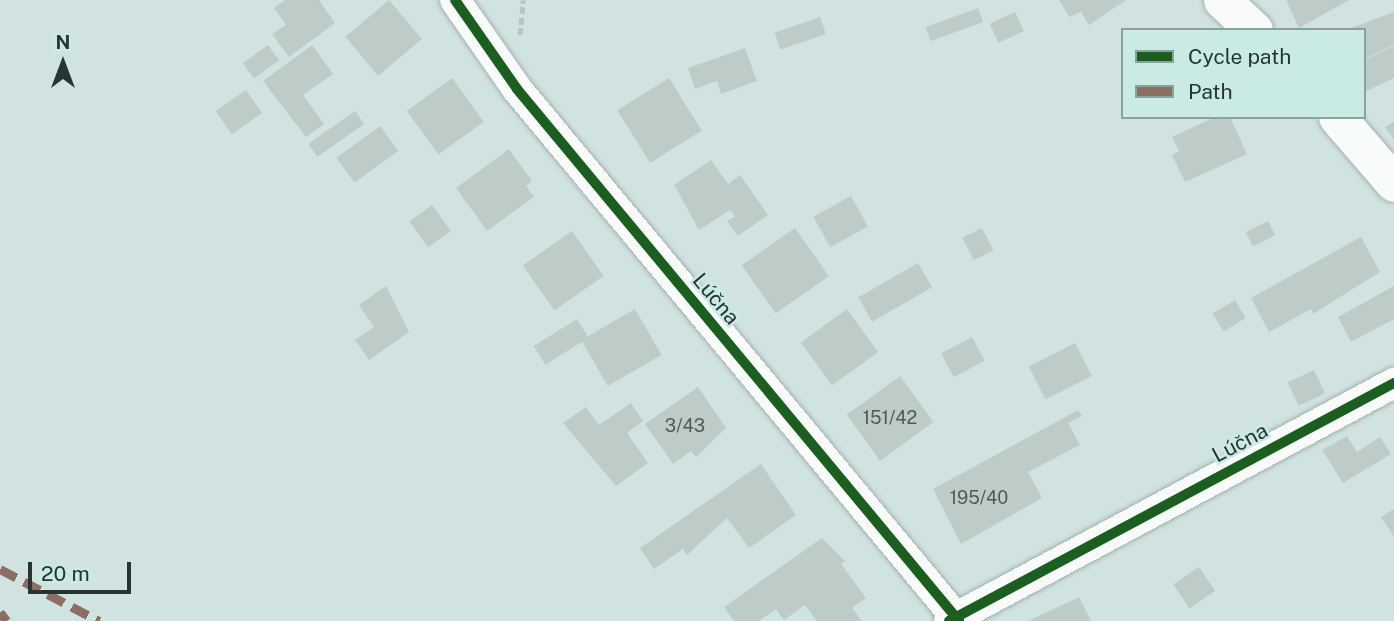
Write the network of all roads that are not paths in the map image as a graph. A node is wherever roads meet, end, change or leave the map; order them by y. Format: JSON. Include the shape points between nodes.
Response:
{"nodes":[{"id":1,"x":456,"y":0,"type":"edge"},
{"id":2,"x":1222,"y":0,"type":"edge"},
{"id":3,"x":1252,"y":28,"type":"edge"},
{"id":4,"x":1339,"y":119,"type":"edge"},
{"id":5,"x":1394,"y":183,"type":"edge"},
{"id":6,"x":1394,"y":383,"type":"edge"},
{"id":7,"x":954,"y":620,"type":"edge"}],
"edges":[{"from":1,"to":7,"type":"street","name":"Lúčna","via":[[517,89]]},
{"from":2,"to":3,"type":"street"},
{"from":4,"to":5,"type":"street"},
{"from":6,"to":7,"type":"street","name":"Lúčna"}]}
